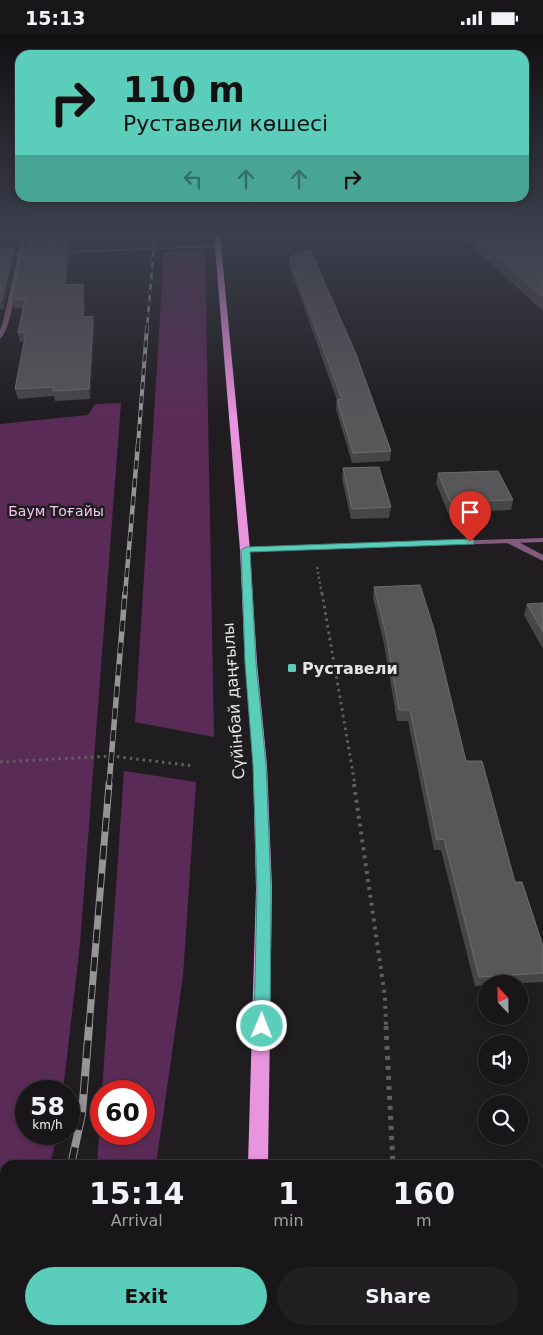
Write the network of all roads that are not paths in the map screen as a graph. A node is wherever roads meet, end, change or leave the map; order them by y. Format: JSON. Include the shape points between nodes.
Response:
{"nodes":[{"id":1,"x":11,"y":296,"type":"edge"},
{"id":2,"x":223,"y":296,"type":"edge"},
{"id":3,"x":0,"y":337,"type":"edge"},
{"id":4,"x":543,"y":540,"type":"edge"},
{"id":5,"x":510,"y":541,"type":"junction"},
{"id":6,"x":246,"y":550,"type":"junction"},
{"id":7,"x":543,"y":558,"type":"edge"},
{"id":8,"x":258,"y":1160,"type":"edge"}],
"edges":[{"from":1,"to":3,"type":"street"},
{"from":2,"to":6,"type":"main road","name":"Сүйінбай даңғылы"},
{"from":4,"to":5,"type":"street"},
{"from":5,"to":6,"type":"street"},
{"from":5,"to":7,"type":"street"},
{"from":6,"to":8,"type":"main road","name":"Сүйінбай даңғылы","via":[[260,765],[264,889]]}]}
